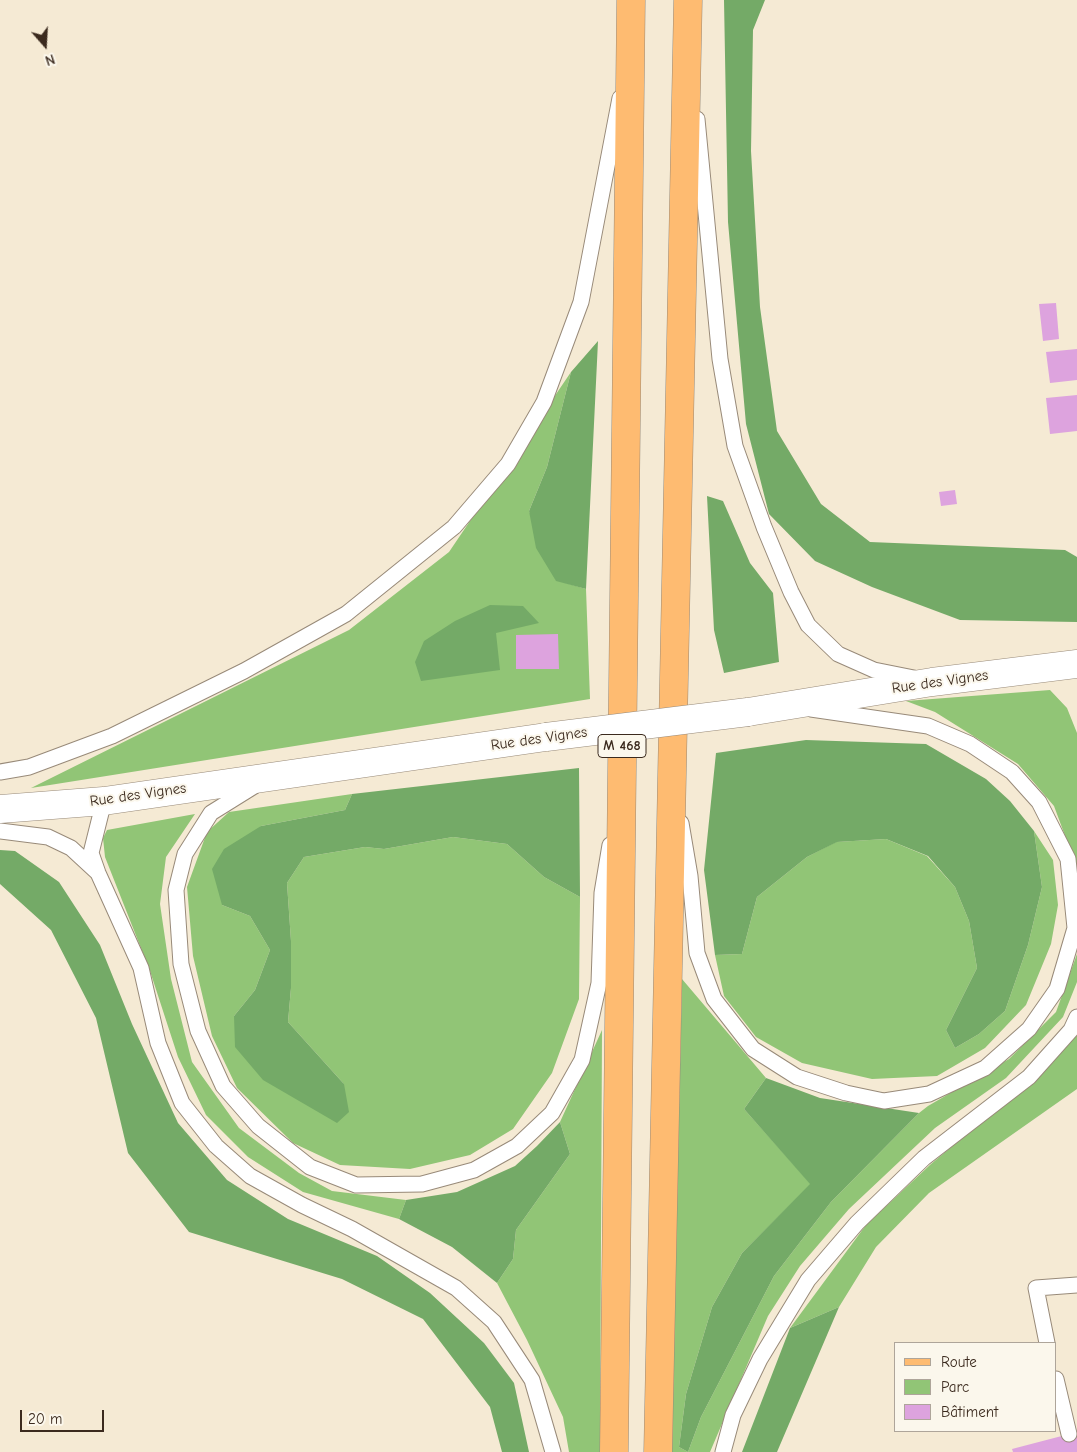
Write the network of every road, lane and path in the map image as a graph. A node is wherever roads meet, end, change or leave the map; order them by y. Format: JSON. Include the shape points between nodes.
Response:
{"nodes":[{"id":1,"x":631,"y":0,"type":"edge"},
{"id":2,"x":688,"y":0,"type":"edge"},
{"id":3,"x":688,"y":27,"type":"junction"},
{"id":4,"x":631,"y":40,"type":"junction"},
{"id":5,"x":1077,"y":664,"type":"edge"},
{"id":6,"x":932,"y":682,"type":"junction"},
{"id":7,"x":787,"y":706,"type":"junction"},
{"id":8,"x":672,"y":771,"type":"junction"},
{"id":9,"x":0,"y":772,"type":"edge"},
{"id":10,"x":269,"y":777,"type":"junction"},
{"id":11,"x":621,"y":782,"type":"junction"},
{"id":12,"x":104,"y":801,"type":"junction"},
{"id":13,"x":0,"y":809,"type":"edge"},
{"id":14,"x":0,"y":831,"type":"edge"},
{"id":15,"x":98,"y":873,"type":"junction"},
{"id":16,"x":1077,"y":1017,"type":"edge"},
{"id":17,"x":1077,"y":1285,"type":"edge"},
{"id":18,"x":1048,"y":1342,"type":"edge"},
{"id":19,"x":1057,"y":1383,"type":"edge"},
{"id":20,"x":1070,"y":1434,"type":"dead end"},
{"id":21,"x":552,"y":1452,"type":"edge"},
{"id":22,"x":614,"y":1452,"type":"edge"},
{"id":23,"x":658,"y":1452,"type":"edge"},
{"id":24,"x":723,"y":1452,"type":"edge"}],
"edges":[{"from":1,"to":4,"type":"main road","number":"M 468"},
{"from":2,"to":3,"type":"main road"},
{"from":3,"to":6,"type":"lane","via":[[720,359],[735,446],[764,527],[808,625],[838,654],[874,670]]},
{"from":3,"to":8,"type":"main road"},
{"from":4,"to":9,"type":"lane","via":[[581,302],[544,402],[508,464],[454,527],[346,614],[244,671],[112,736],[29,768]]},
{"from":4,"to":11,"type":"main road","number":"M 468"},
{"from":5,"to":6,"type":"street","name":"Rue des Vignes"},
{"from":6,"to":7,"type":"street","name":"Rue des Vignes"},
{"from":7,"to":8,"type":"lane","via":[[928,726],[970,744],[1012,772],[1039,802],[1068,859],[1074,928],[1057,989],[1029,1029],[985,1068],[929,1094],[884,1101],[797,1077],[754,1049],[714,999],[697,953],[690,876]]},
{"from":7,"to":10,"type":"street","name":"Rue des Vignes","bridge":true},
{"from":8,"to":23,"type":"main road"},
{"from":10,"to":11,"type":"lane","via":[[211,812],[185,854],[176,890],[181,964],[198,1031],[224,1086],[258,1126],[310,1167],[356,1185],[422,1184],[474,1170],[518,1146],[552,1113],[582,1060],[599,983],[602,893]]},
{"from":10,"to":12,"type":"street","name":"Rue des Vignes"},
{"from":11,"to":22,"type":"main road","number":"M 468"},
{"from":12,"to":13,"type":"street","name":"Rue des Vignes"},
{"from":12,"to":15,"type":"lane","via":[[91,853]]},
{"from":14,"to":15,"type":"lane","via":[[48,837],[71,848]]},
{"from":15,"to":21,"type":"lane","via":[[141,968],[158,1042],[182,1102],[216,1146],[250,1176],[456,1288],[494,1322],[532,1380]]},
{"from":16,"to":24,"type":"lane","via":[[1071,1030],[1029,1077],[924,1158],[857,1223],[808,1280],[760,1359],[733,1415]]},
{"from":17,"to":18,"type":"lane","via":[[1036,1288]]},
{"from":19,"to":20,"type":"lane"}]}
